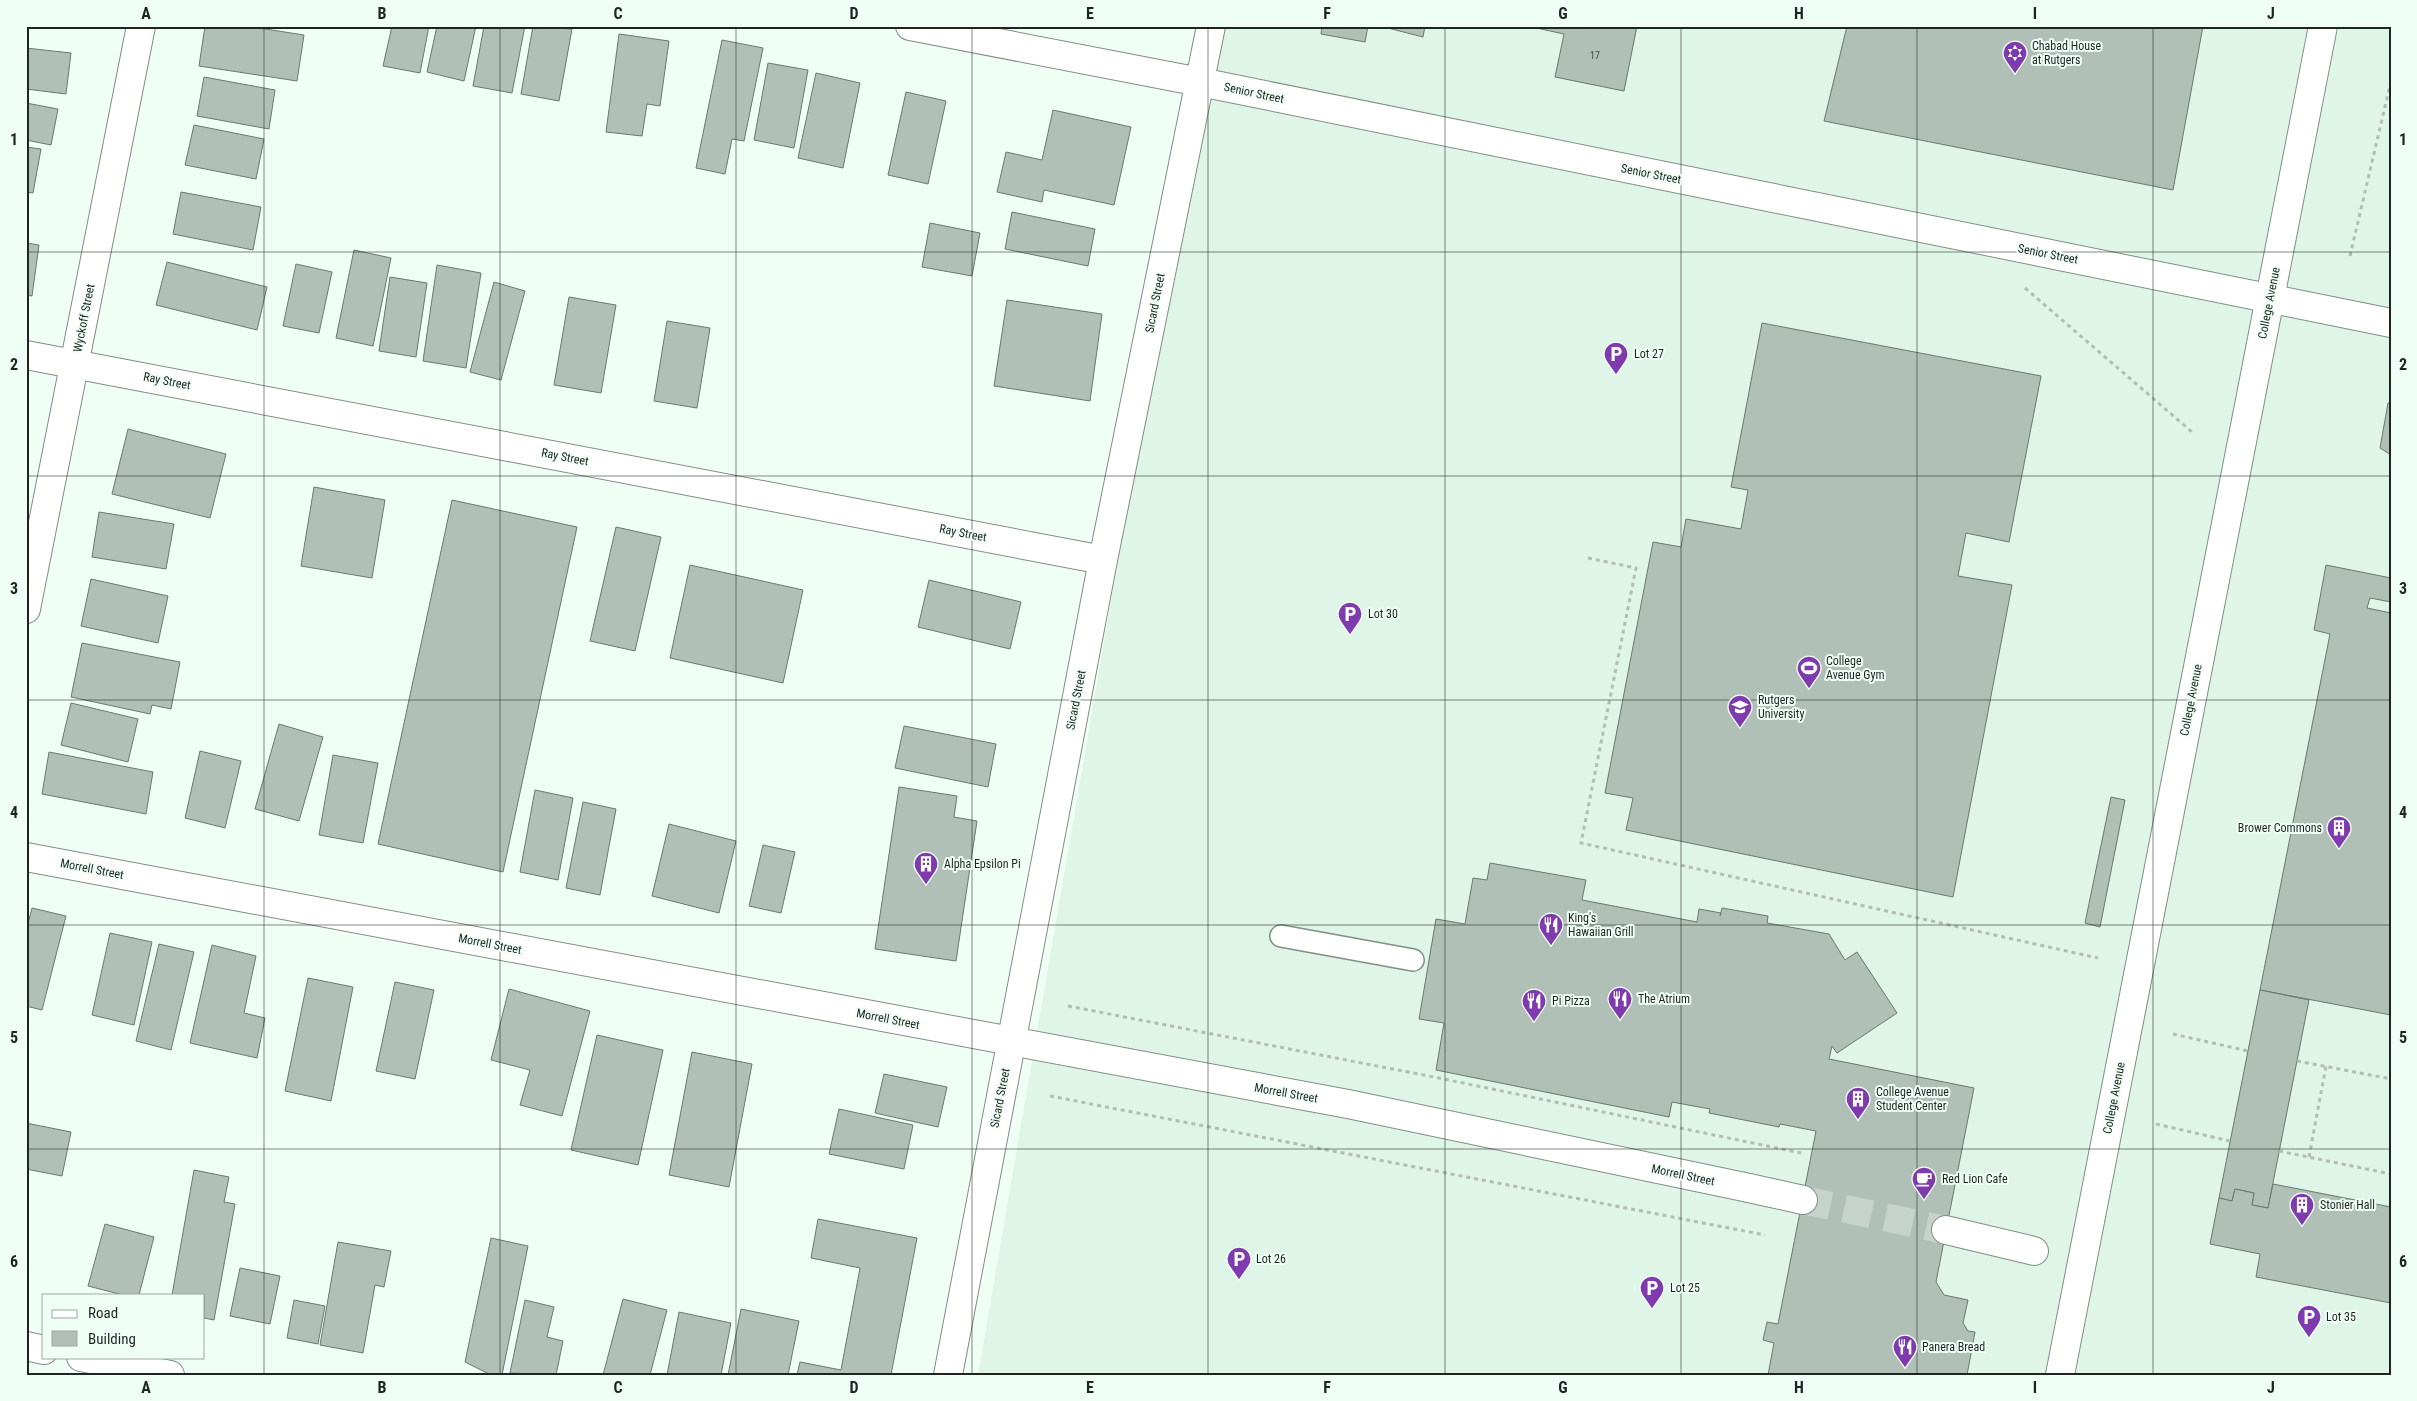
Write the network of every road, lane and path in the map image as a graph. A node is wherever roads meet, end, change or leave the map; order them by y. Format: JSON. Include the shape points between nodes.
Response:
{"nodes":[{"id":1,"x":141,"y":26,"type":"edge"},
{"id":2,"x":910,"y":26,"type":"edge"},
{"id":3,"x":1211,"y":26,"type":"edge"},
{"id":4,"x":2322,"y":26,"type":"edge"},
{"id":5,"x":2391,"y":81,"type":"edge"},
{"id":6,"x":1200,"y":82,"type":"junction"},
{"id":7,"x":2350,"y":256,"type":"dead end"},
{"id":8,"x":2025,"y":288,"type":"dead end"},
{"id":9,"x":2270,"y":298,"type":"junction"},
{"id":10,"x":2391,"y":323,"type":"edge"},
{"id":11,"x":26,"y":355,"type":"edge"},
{"id":12,"x":75,"y":363,"type":"junction"},
{"id":13,"x":2192,"y":432,"type":"dead end"},
{"id":14,"x":1588,"y":558,"type":"dead end"},
{"id":15,"x":1103,"y":560,"type":"junction"},
{"id":16,"x":26,"y":609,"type":"edge"},
{"id":17,"x":26,"y":857,"type":"edge"},
{"id":18,"x":1281,"y":936,"type":"dead end"},
{"id":19,"x":2098,"y":958,"type":"dead end"},
{"id":20,"x":1413,"y":960,"type":"dead end"},
{"id":21,"x":1068,"y":1006,"type":"dead end"},
{"id":22,"x":2173,"y":1034,"type":"dead end"},
{"id":23,"x":1011,"y":1042,"type":"junction"},
{"id":24,"x":2248,"y":1051,"type":"dead end"},
{"id":25,"x":2297,"y":1061,"type":"dead end"},
{"id":26,"x":2326,"y":1066,"type":"junction"},
{"id":27,"x":2391,"y":1079,"type":"edge"},
{"id":28,"x":1050,"y":1096,"type":"dead end"},
{"id":29,"x":2156,"y":1124,"type":"dead end"},
{"id":30,"x":2230,"y":1141,"type":"dead end"},
{"id":31,"x":2279,"y":1151,"type":"dead end"},
{"id":32,"x":1801,"y":1152,"type":"dead end"},
{"id":33,"x":2309,"y":1157,"type":"junction"},
{"id":34,"x":2391,"y":1174,"type":"edge"},
{"id":35,"x":1802,"y":1200,"type":"tunnel mouth"},
{"id":36,"x":1946,"y":1230,"type":"tunnel mouth"},
{"id":37,"x":1765,"y":1235,"type":"dead end"},
{"id":38,"x":2034,"y":1251,"type":"dead end"},
{"id":39,"x":26,"y":1346,"type":"edge"},
{"id":40,"x":42,"y":1350,"type":"edge"},
{"id":41,"x":86,"y":1358,"type":"edge"},
{"id":42,"x":170,"y":1375,"type":"edge"},
{"id":43,"x":948,"y":1375,"type":"edge"},
{"id":44,"x":2060,"y":1375,"type":"edge"}],
"edges":[{"from":1,"to":12,"type":"street","name":"Wyckoff Street"},
{"from":2,"to":6,"type":"street","name":"Senior Street"},
{"from":3,"to":6,"type":"street","name":"Sicard Street"},
{"from":4,"to":9,"type":"street","name":"College Avenue"},
{"from":5,"to":7,"type":"path"},
{"from":6,"to":9,"type":"street","name":"Senior Street"},
{"from":6,"to":15,"type":"street","name":"Sicard Street"},
{"from":8,"to":13,"type":"path"},
{"from":9,"to":10,"type":"street","name":"Senior Street"},
{"from":9,"to":44,"type":"street","name":"College Avenue"},
{"from":11,"to":12,"type":"street","name":"Ray Street"},
{"from":12,"to":15,"type":"street","name":"Ray Street"},
{"from":12,"to":16,"type":"street","name":"Wyckoff Street"},
{"from":14,"to":19,"type":"path","via":[[1636,568],[1581,843]]},
{"from":15,"to":23,"type":"street","name":"Sicard Street"},
{"from":17,"to":23,"type":"street","name":"Morrell Street"},
{"from":18,"to":20,"type":"lane"},
{"from":21,"to":32,"type":"path"},
{"from":22,"to":24,"type":"path"},
{"from":23,"to":35,"type":"street","name":"Morrell Street","via":[[1348,1104]]},
{"from":23,"to":43,"type":"street","name":"Sicard Street"},
{"from":25,"to":26,"type":"path"},
{"from":26,"to":27,"type":"path"},
{"from":26,"to":33,"type":"path"},
{"from":28,"to":37,"type":"path"},
{"from":29,"to":30,"type":"path"},
{"from":31,"to":33,"type":"path"},
{"from":33,"to":34,"type":"path"},
{"from":36,"to":38,"type":"street"},
{"from":39,"to":40,"type":"street"},
{"from":41,"to":42,"type":"street"}]}
